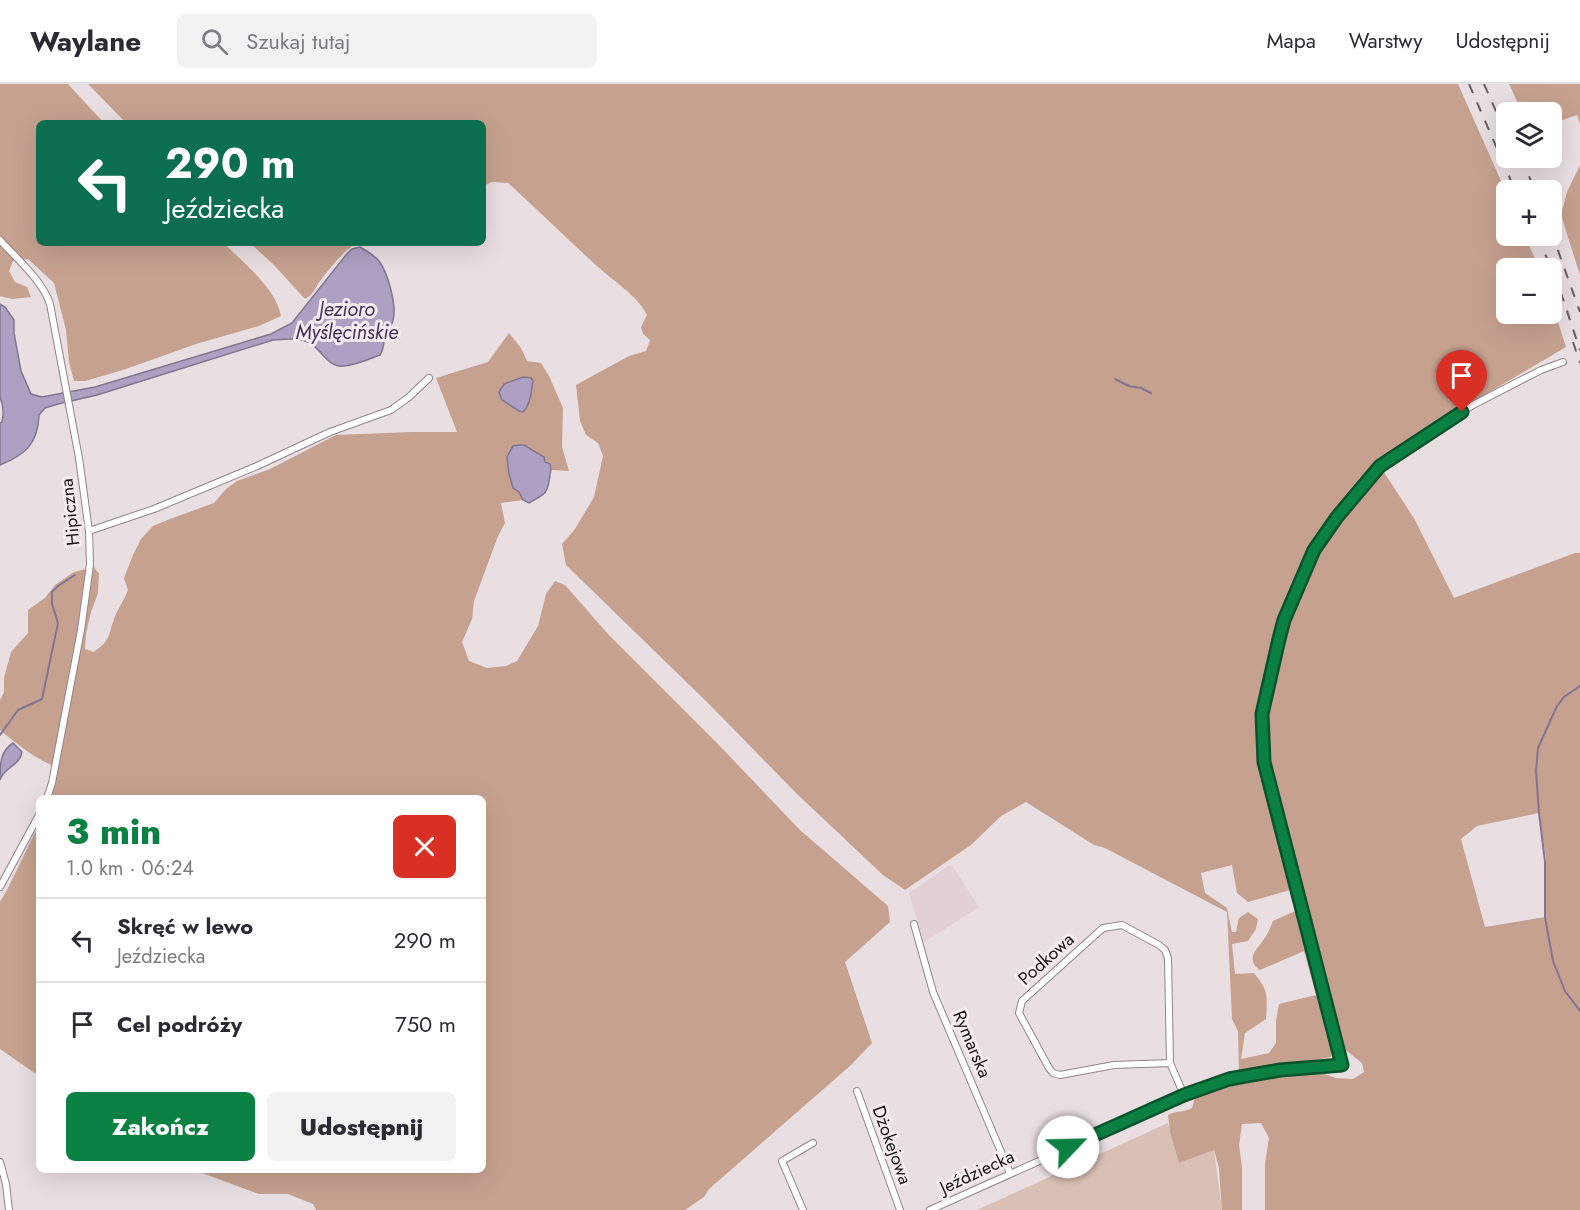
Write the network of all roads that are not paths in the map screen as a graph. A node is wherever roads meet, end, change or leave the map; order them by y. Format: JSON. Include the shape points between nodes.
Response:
{"nodes":[{"id":1,"x":0,"y":240,"type":"edge"},
{"id":2,"x":1563,"y":362,"type":"dead end"},
{"id":3,"x":429,"y":378,"type":"dead end"},
{"id":4,"x":89,"y":531,"type":"junction"},
{"id":5,"x":48,"y":795,"type":"edge"},
{"id":6,"x":36,"y":821,"type":"edge"},
{"id":7,"x":0,"y":887,"type":"edge"},
{"id":8,"x":914,"y":924,"type":"dead end"},
{"id":9,"x":1170,"y":1063,"type":"junction"},
{"id":10,"x":857,"y":1091,"type":"dead end"},
{"id":11,"x":1184,"y":1095,"type":"junction"},
{"id":12,"x":813,"y":1143,"type":"dead end"},
{"id":13,"x":0,"y":1162,"type":"edge"},
{"id":14,"x":1010,"y":1173,"type":"junction"},
{"id":15,"x":9,"y":1210,"type":"edge"},
{"id":16,"x":804,"y":1210,"type":"edge"},
{"id":17,"x":900,"y":1210,"type":"edge"},
{"id":18,"x":930,"y":1210,"type":"edge"}],
"edges":[{"from":1,"to":4,"type":"street","name":"Hipiczna","via":[[47,295],[70,407]]},
{"from":2,"to":11,"type":"street","name":"Jeździecka","via":[[1473,405],[1380,466],[1314,550],[1284,620],[1262,714],[1264,762],[1342,1065],[1253,1074]]},
{"from":3,"to":4,"type":"street","via":[[391,410],[330,432],[154,509]]},
{"from":4,"to":5,"type":"street","name":"Hipiczna","via":[[90,566],[81,630]]},
{"from":6,"to":7,"type":"street"},
{"from":8,"to":14,"type":"street","name":"Rymarska","via":[[933,992]]},
{"from":9,"to":9,"type":"street","name":"Podkowa","via":[[1114,1065],[1060,1075],[1049,1068],[1019,1013],[1019,1006],[1103,928],[1122,925],[1159,945],[1168,958]]},
{"from":9,"to":11,"type":"street","name":"Podkowa"},
{"from":10,"to":17,"type":"street","name":"Dżokejowa"},
{"from":11,"to":14,"type":"street","name":"Jeździecka"},
{"from":12,"to":16,"type":"street","via":[[782,1161]]},
{"from":13,"to":15,"type":"street"},
{"from":14,"to":18,"type":"street","name":"Jeździecka"}]}
